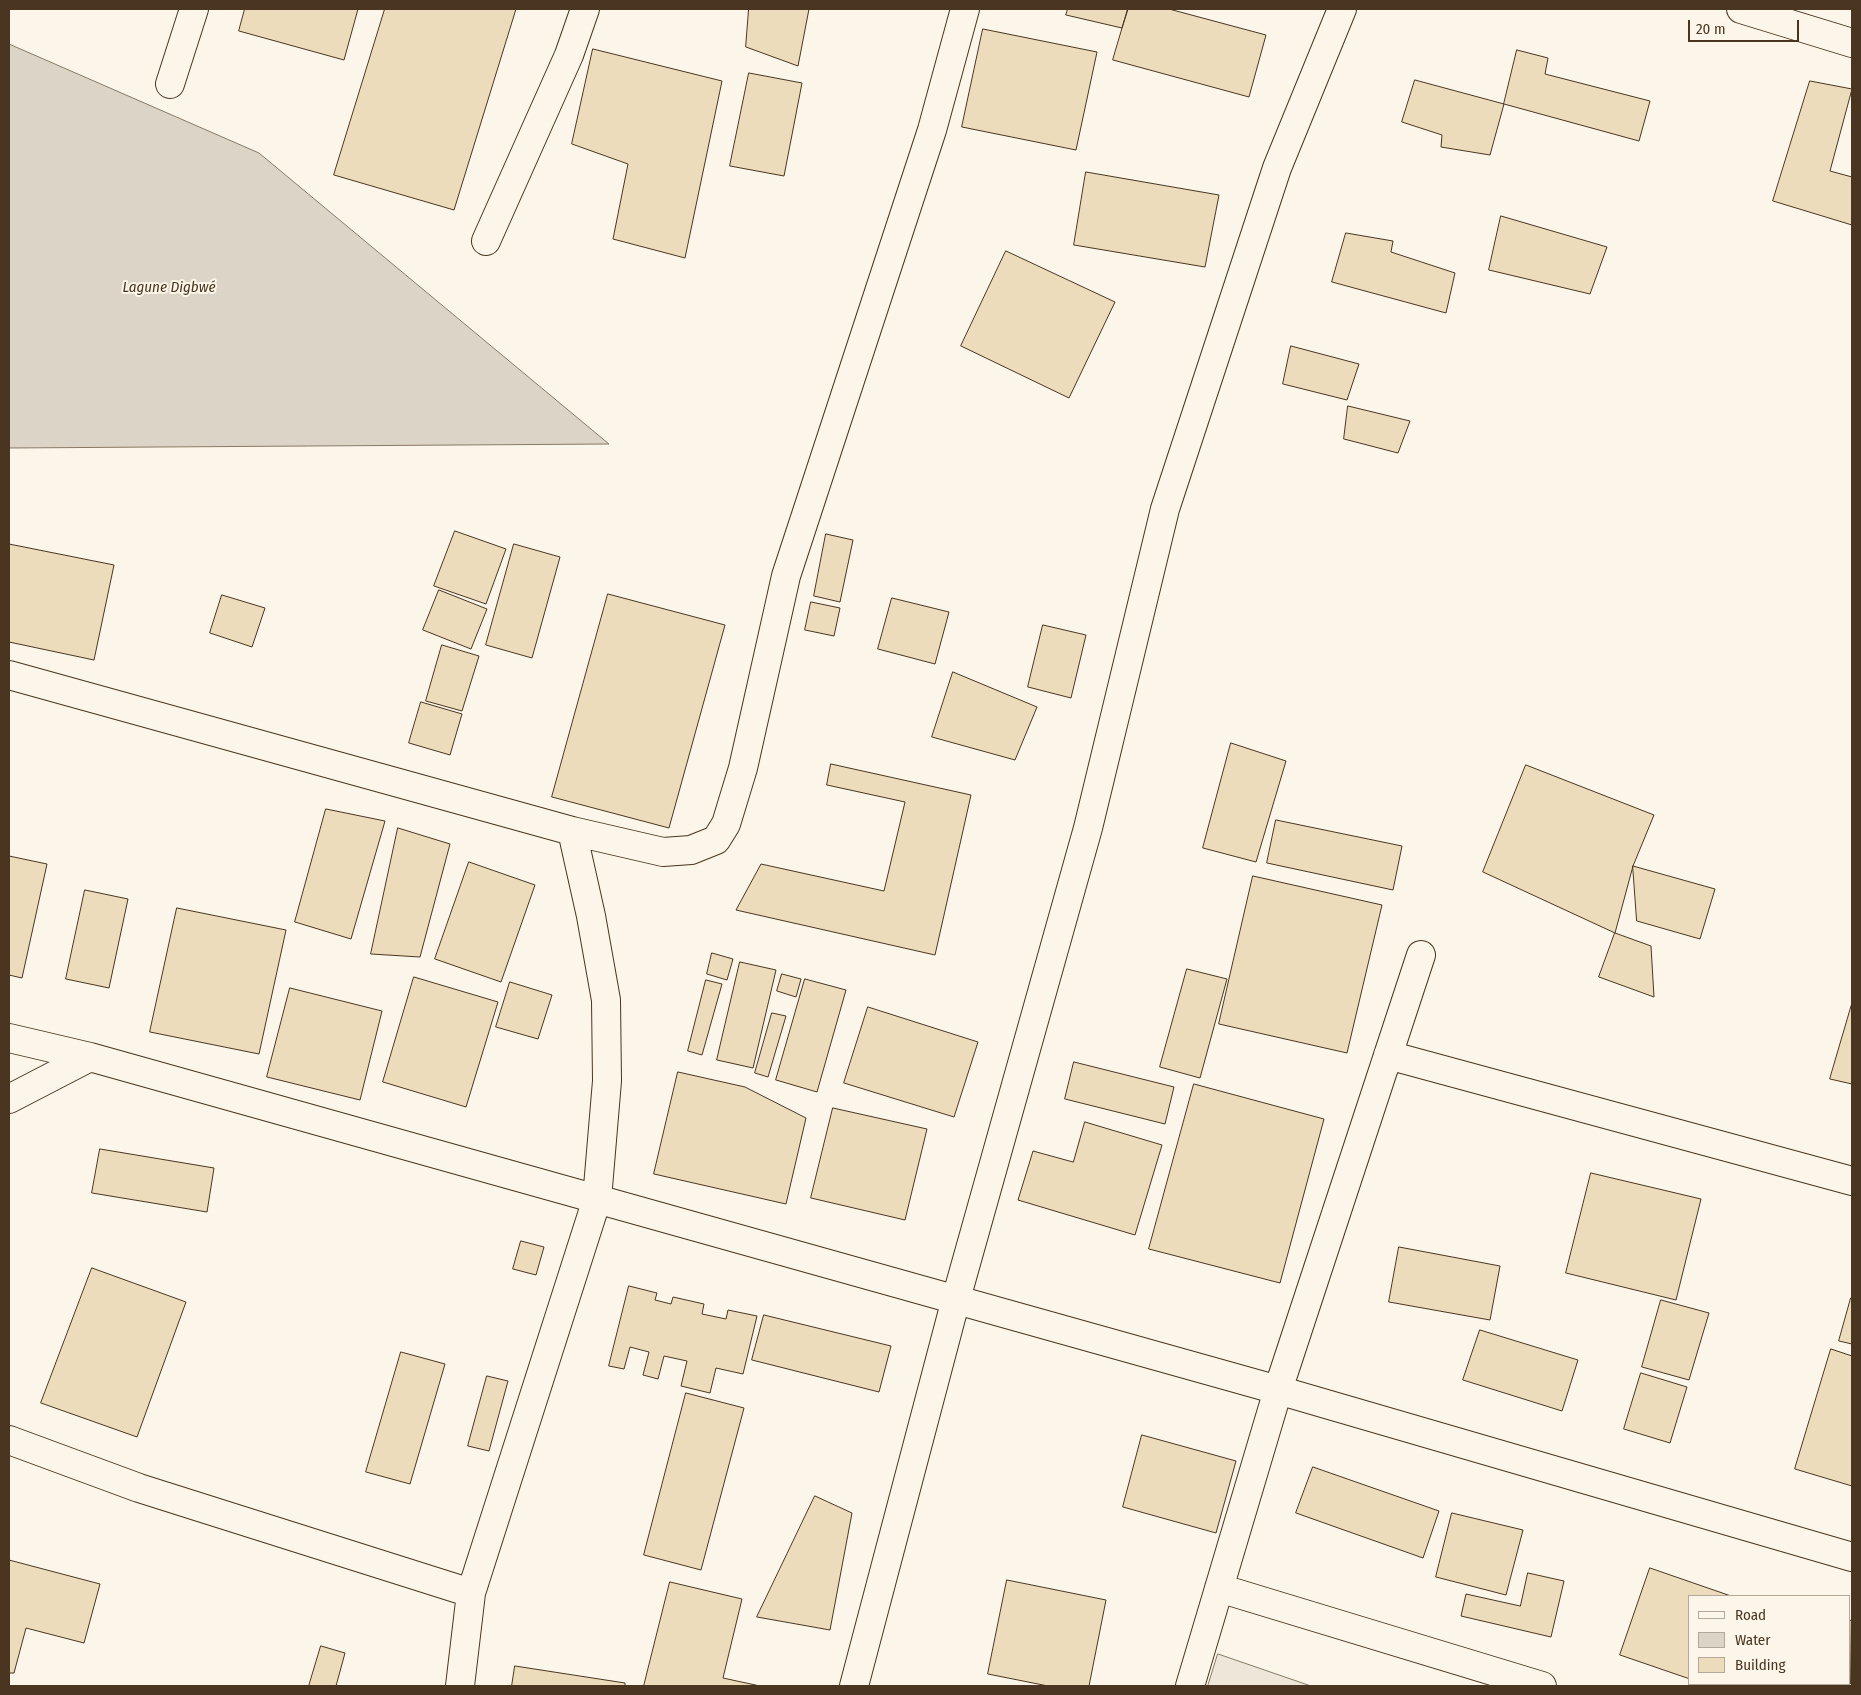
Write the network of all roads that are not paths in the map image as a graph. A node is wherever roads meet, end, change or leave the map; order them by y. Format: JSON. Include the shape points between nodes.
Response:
{"nodes":[{"id":1,"x":194,"y":9,"type":"edge"},
{"id":2,"x":585,"y":9,"type":"edge"},
{"id":3,"x":964,"y":9,"type":"edge"},
{"id":4,"x":1342,"y":9,"type":"edge"},
{"id":5,"x":1741,"y":9,"type":"edge"},
{"id":6,"x":1852,"y":43,"type":"edge"},
{"id":7,"x":170,"y":84,"type":"dead end"},
{"id":8,"x":486,"y":241,"type":"dead end"},
{"id":9,"x":9,"y":675,"type":"edge"},
{"id":10,"x":572,"y":831,"type":"junction"},
{"id":11,"x":1421,"y":955,"type":"dead end"},
{"id":12,"x":9,"y":1038,"type":"edge"},
{"id":13,"x":1388,"y":1055,"type":"junction"},
{"id":14,"x":90,"y":1057,"type":"junction"},
{"id":15,"x":9,"y":1100,"type":"edge"},
{"id":16,"x":1852,"y":1181,"type":"edge"},
{"id":17,"x":597,"y":1200,"type":"junction"},
{"id":18,"x":956,"y":1299,"type":"junction"},
{"id":19,"x":1278,"y":1390,"type":"junction"},
{"id":20,"x":9,"y":1440,"type":"edge"},
{"id":21,"x":1852,"y":1558,"type":"edge"},
{"id":22,"x":1219,"y":1588,"type":"junction"},
{"id":23,"x":471,"y":1593,"type":"junction"},
{"id":24,"x":460,"y":1686,"type":"edge"},
{"id":25,"x":854,"y":1686,"type":"edge"},
{"id":26,"x":1190,"y":1686,"type":"edge"},
{"id":27,"x":1542,"y":1686,"type":"edge"}],
"edges":[{"from":1,"to":7,"type":"street"},
{"from":2,"to":8,"type":"street","via":[[569,55]]},
{"from":3,"to":10,"type":"street","via":[[932,130],[786,576],[743,768],[726,824],[716,840],[691,850],[662,852]]},
{"from":4,"to":18,"type":"street","via":[[1277,168],[1165,509],[1088,828]]},
{"from":5,"to":6,"type":"street"},
{"from":9,"to":10,"type":"street"},
{"from":10,"to":17,"type":"street","via":[[592,916],[606,1000],[607,1081]]},
{"from":11,"to":13,"type":"street"},
{"from":12,"to":14,"type":"street"},
{"from":13,"to":16,"type":"street"},
{"from":13,"to":19,"type":"street"},
{"from":14,"to":15,"type":"street"},
{"from":14,"to":17,"type":"street"},
{"from":17,"to":18,"type":"street"},
{"from":17,"to":23,"type":"street"},
{"from":18,"to":19,"type":"street"},
{"from":18,"to":25,"type":"street"},
{"from":19,"to":21,"type":"street"},
{"from":19,"to":22,"type":"street"},
{"from":20,"to":23,"type":"street","via":[[139,1488]]},
{"from":22,"to":26,"type":"street"},
{"from":22,"to":27,"type":"street"},
{"from":23,"to":24,"type":"street"}]}
